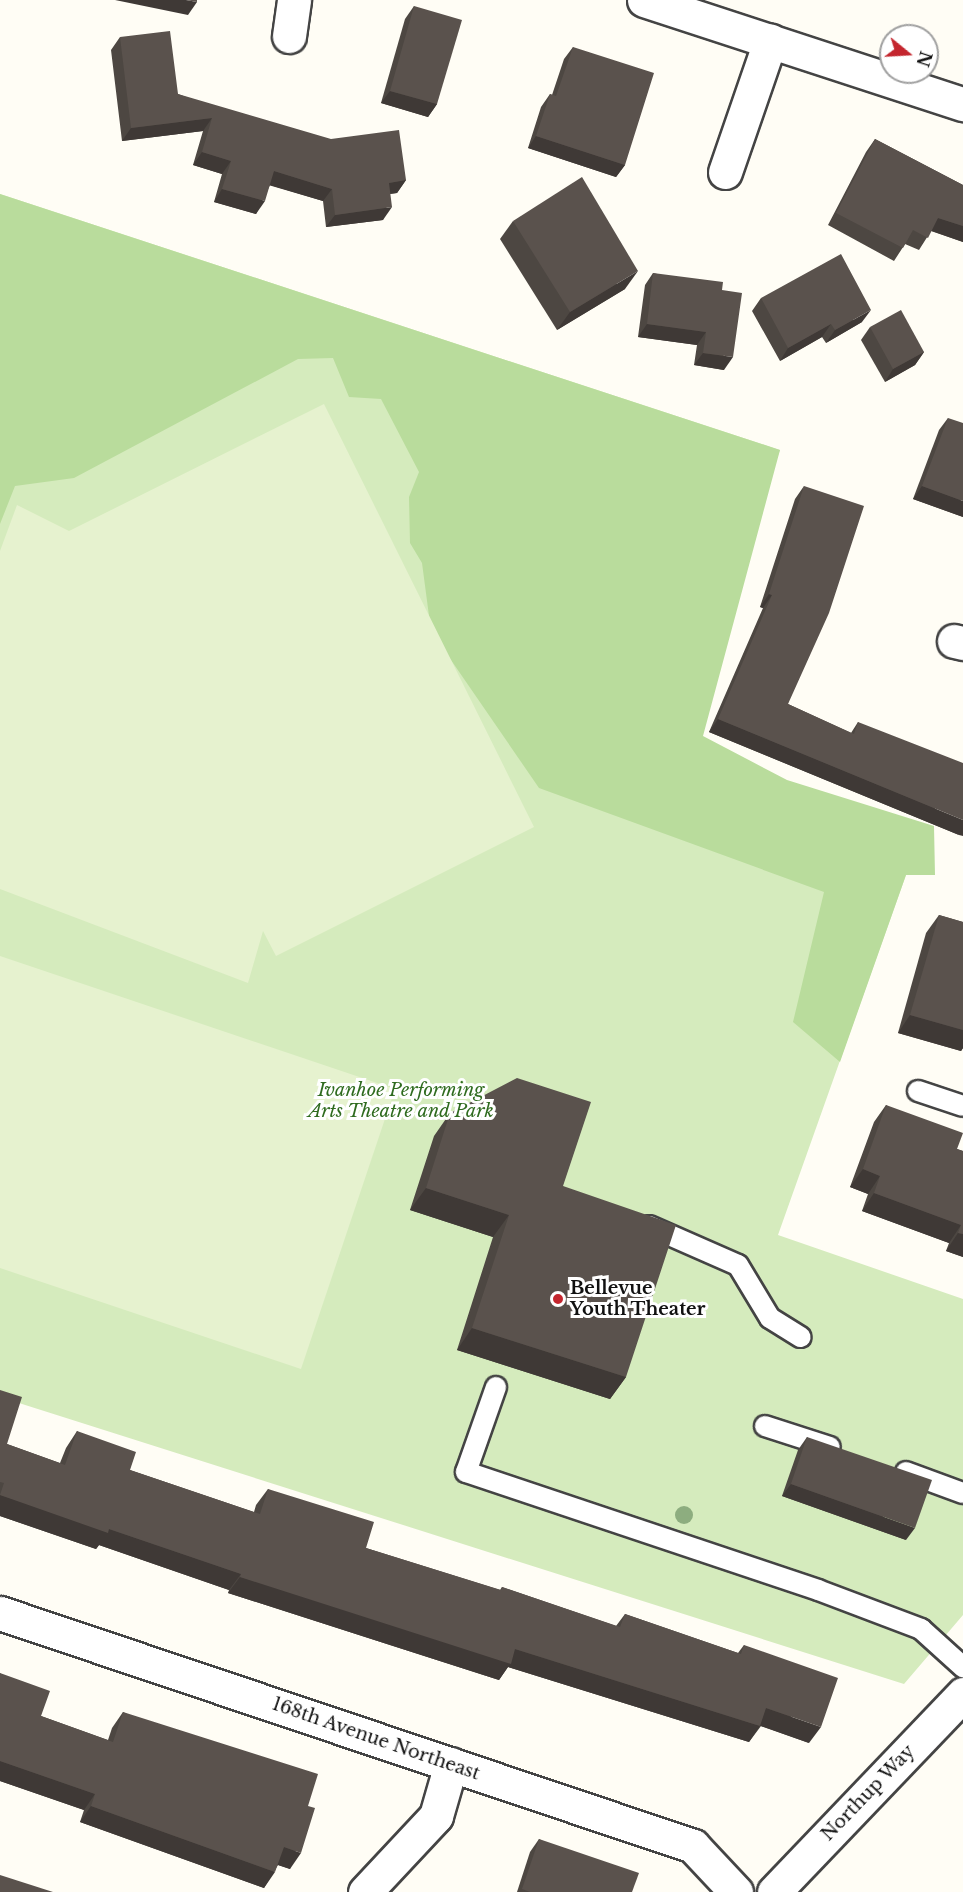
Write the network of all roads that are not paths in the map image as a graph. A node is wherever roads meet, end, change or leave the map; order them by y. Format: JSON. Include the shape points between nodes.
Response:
{"nodes":[{"id":1,"x":294,"y":0,"type":"edge"},
{"id":2,"x":644,"y":0,"type":"edge"},
{"id":3,"x":288,"y":36,"type":"dead end"},
{"id":4,"x":770,"y":41,"type":"junction"},
{"id":5,"x":963,"y":104,"type":"edge"},
{"id":6,"x":724,"y":172,"type":"dead end"},
{"id":7,"x":918,"y":1091,"type":"dead end"},
{"id":8,"x":963,"y":1106,"type":"edge"},
{"id":9,"x":633,"y":1219,"type":"edge"},
{"id":10,"x":801,"y":1337,"type":"dead end"},
{"id":11,"x":496,"y":1387,"type":"dead end"},
{"id":12,"x":765,"y":1426,"type":"dead end"},
{"id":13,"x":855,"y":1455,"type":"edge"},
{"id":14,"x":886,"y":1465,"type":"edge"},
{"id":15,"x":963,"y":1493,"type":"edge"},
{"id":16,"x":0,"y":1613,"type":"edge"},
{"id":17,"x":963,"y":1667,"type":"edge"},
{"id":18,"x":960,"y":1702,"type":"edge"},
{"id":19,"x":451,"y":1764,"type":"junction"},
{"id":20,"x":365,"y":1892,"type":"edge"},
{"id":21,"x":736,"y":1892,"type":"edge"},
{"id":22,"x":774,"y":1892,"type":"edge"}],
"edges":[{"from":1,"to":3,"type":"street"},
{"from":2,"to":4,"type":"street"},
{"from":4,"to":5,"type":"street"},
{"from":4,"to":6,"type":"street"},
{"from":7,"to":8,"type":"lane"},
{"from":9,"to":10,"type":"lane","via":[[738,1265],[770,1318]]},
{"from":11,"to":17,"type":"lane","via":[[466,1472],[807,1586],[921,1629]]},
{"from":12,"to":13,"type":"lane"},
{"from":14,"to":15,"type":"lane"},
{"from":16,"to":19,"type":"street","name":"168th Avenue Northeast"},
{"from":18,"to":22,"type":"street","name":"Northup Way"},
{"from":19,"to":20,"type":"street","via":[[436,1816]]},
{"from":19,"to":21,"type":"street","name":"168th Avenue Northeast","via":[[693,1846]]}]}
